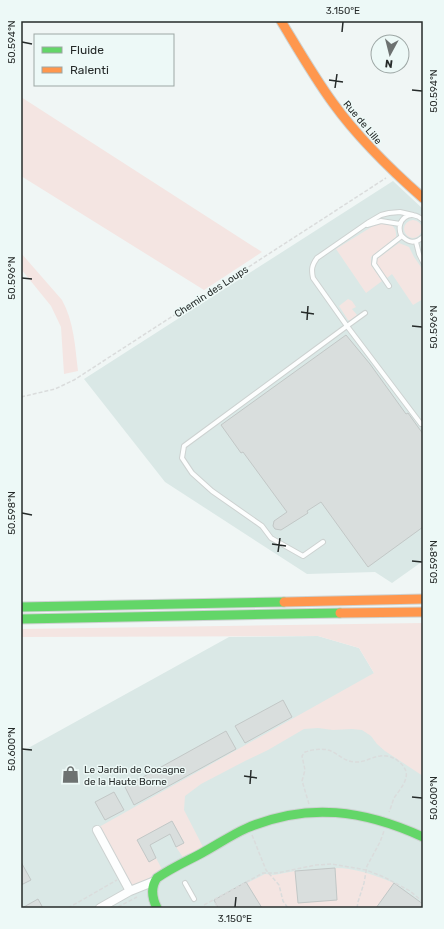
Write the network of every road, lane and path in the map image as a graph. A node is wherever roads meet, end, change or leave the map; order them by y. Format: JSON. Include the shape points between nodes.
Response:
{"nodes":[{"id":1,"x":282,"y":21,"type":"edge"},
{"id":2,"x":394,"y":171,"type":"junction"},
{"id":3,"x":423,"y":199,"type":"edge"},
{"id":4,"x":413,"y":215,"type":"junction"},
{"id":5,"x":423,"y":220,"type":"edge"},
{"id":6,"x":400,"y":224,"type":"junction"},
{"id":7,"x":365,"y":225,"type":"junction"},
{"id":8,"x":402,"y":236,"type":"junction"},
{"id":9,"x":423,"y":237,"type":"edge"},
{"id":10,"x":416,"y":242,"type":"junction"},
{"id":11,"x":423,"y":262,"type":"edge"},
{"id":12,"x":389,"y":286,"type":"dead end"},
{"id":13,"x":365,"y":313,"type":"dead end"},
{"id":14,"x":347,"y":326,"type":"junction"},
{"id":15,"x":21,"y":397,"type":"edge"},
{"id":16,"x":423,"y":423,"type":"edge"},
{"id":17,"x":323,"y":542,"type":"dead end"},
{"id":18,"x":423,"y":599,"type":"edge"},
{"id":19,"x":21,"y":607,"type":"edge"},
{"id":20,"x":423,"y":612,"type":"edge"},
{"id":21,"x":21,"y":619,"type":"edge"},
{"id":22,"x":310,"y":812,"type":"junction"},
{"id":23,"x":386,"y":821,"type":"junction"},
{"id":24,"x":97,"y":830,"type":"dead end"},
{"id":25,"x":253,"y":831,"type":"junction"},
{"id":26,"x":423,"y":837,"type":"edge"},
{"id":27,"x":366,"y":870,"type":"junction"},
{"id":28,"x":268,"y":873,"type":"junction"},
{"id":29,"x":122,"y":876,"type":"junction"},
{"id":30,"x":155,"y":881,"type":"junction"},
{"id":31,"x":185,"y":883,"type":"dead end"},
{"id":32,"x":130,"y":891,"type":"junction"},
{"id":33,"x":141,"y":895,"type":"dead end"},
{"id":34,"x":194,"y":899,"type":"dead end"},
{"id":35,"x":423,"y":902,"type":"edge"},
{"id":36,"x":215,"y":903,"type":"dead end"},
{"id":37,"x":204,"y":905,"type":"dead end"},
{"id":38,"x":68,"y":908,"type":"edge"},
{"id":39,"x":100,"y":908,"type":"edge"},
{"id":40,"x":116,"y":908,"type":"edge"},
{"id":41,"x":157,"y":908,"type":"edge"},
{"id":42,"x":218,"y":908,"type":"edge"},
{"id":43,"x":288,"y":908,"type":"edge"},
{"id":44,"x":357,"y":908,"type":"edge"}],
"edges":[{"from":1,"to":2,"type":"main road","name":"Rue de Lille","via":[[335,106],[364,142]]},
{"from":2,"to":3,"type":"main road","name":"Rue de Lille"},
{"from":2,"to":15,"type":"path","name":"Chemin des Loups","via":[[74,380],[54,389]]},
{"from":4,"to":5,"type":"lane"},
{"from":4,"to":6,"type":"lane","via":[[404,218]]},
{"from":4,"to":7,"type":"lane","via":[[389,213]]},
{"from":6,"to":7,"type":"lane","via":[[381,221]]},
{"from":6,"to":8,"type":"lane","via":[[399,231]]},
{"from":7,"to":14,"type":"lane","via":[[317,258],[311,269],[314,278]]},
{"from":8,"to":10,"type":"lane","via":[[408,241]]},
{"from":8,"to":12,"type":"lane","via":[[375,257],[374,264]]},
{"from":9,"to":10,"type":"lane"},
{"from":10,"to":11,"type":"lane"},
{"from":13,"to":14,"type":"lane"},
{"from":14,"to":16,"type":"lane","via":[[421,424]]},
{"from":14,"to":17,"type":"lane","via":[[184,446],[182,452],[182,458],[192,473],[212,491],[262,526],[271,538],[303,556]]},
{"from":18,"to":19,"type":"main road"},
{"from":20,"to":21,"type":"main road"},
{"from":22,"to":23,"type":"main road","via":[[348,813]]},
{"from":22,"to":23,"type":"path","via":[[302,780],[305,770],[302,756],[305,752],[327,750],[353,762],[386,756],[403,766],[406,774],[404,784],[392,803]]},
{"from":22,"to":25,"type":"main road","via":[[275,818]]},
{"from":23,"to":26,"type":"main road"},
{"from":23,"to":27,"type":"path","via":[[380,842]]},
{"from":24,"to":29,"type":"street"},
{"from":25,"to":28,"type":"path"},
{"from":25,"to":30,"type":"main road","via":[[225,840],[161,875]]},
{"from":27,"to":28,"type":"path","via":[[316,865]]},
{"from":27,"to":35,"type":"path","via":[[398,884]]},
{"from":27,"to":44,"type":"path"},
{"from":28,"to":37,"type":"path","via":[[263,873]]},
{"from":28,"to":43,"type":"path","via":[[279,885],[283,901]]},
{"from":29,"to":32,"type":"street"},
{"from":29,"to":38,"type":"path"},
{"from":30,"to":32,"type":"street"},
{"from":30,"to":41,"type":"main road","via":[[152,895]]},
{"from":31,"to":34,"type":"lane"},
{"from":32,"to":39,"type":"street"},
{"from":33,"to":40,"type":"path"},
{"from":36,"to":42,"type":"path"}]}
